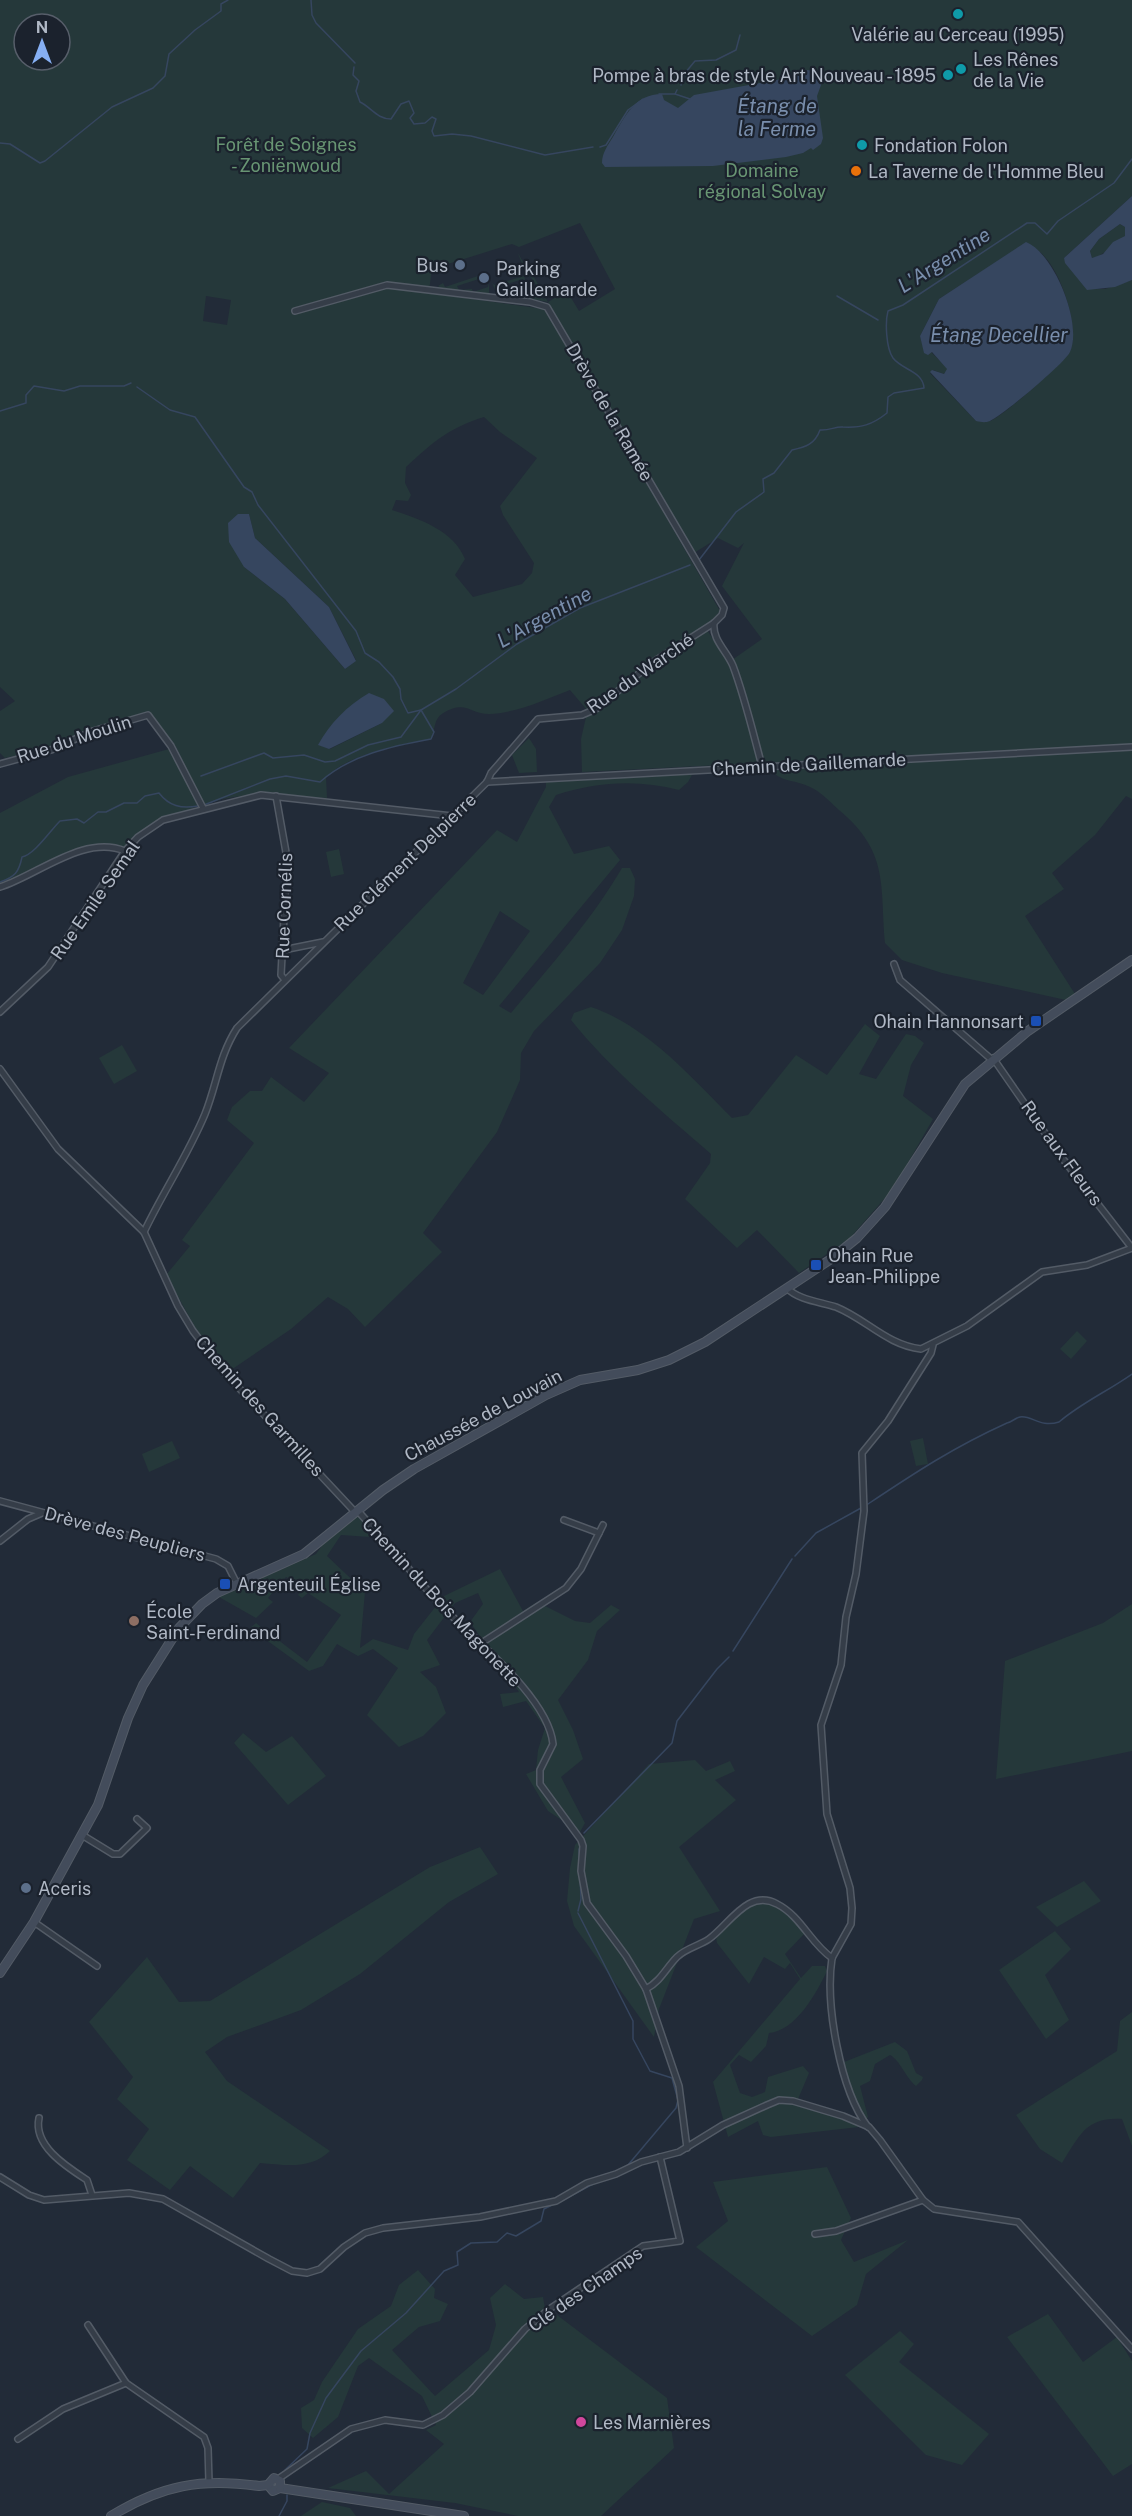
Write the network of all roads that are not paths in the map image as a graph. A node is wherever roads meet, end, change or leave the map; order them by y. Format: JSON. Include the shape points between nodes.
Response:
{"nodes":[{"id":1,"x":295,"y":311,"type":"dead end"},
{"id":2,"x":717,"y":621,"type":"junction"},
{"id":3,"x":1132,"y":747,"type":"edge"},
{"id":4,"x":0,"y":764,"type":"edge"},
{"id":5,"x":762,"y":766,"type":"junction"},
{"id":6,"x":488,"y":782,"type":"junction"},
{"id":7,"x":276,"y":796,"type":"junction"},
{"id":8,"x":202,"y":808,"type":"junction"},
{"id":9,"x":452,"y":816,"type":"junction"},
{"id":10,"x":125,"y":851,"type":"junction"},
{"id":11,"x":0,"y":887,"type":"edge"},
{"id":12,"x":323,"y":942,"type":"junction"},
{"id":13,"x":283,"y":950,"type":"junction"},
{"id":14,"x":1132,"y":960,"type":"edge"},
{"id":15,"x":894,"y":964,"type":"dead end"},
{"id":16,"x":285,"y":980,"type":"junction"},
{"id":17,"x":0,"y":1012,"type":"edge"},
{"id":18,"x":992,"y":1059,"type":"junction"},
{"id":19,"x":0,"y":1069,"type":"edge"},
{"id":20,"x":144,"y":1232,"type":"junction"},
{"id":21,"x":1132,"y":1248,"type":"edge"},
{"id":22,"x":787,"y":1288,"type":"junction"},
{"id":23,"x":933,"y":1345,"type":"junction"},
{"id":24,"x":0,"y":1501,"type":"edge"},
{"id":25,"x":356,"y":1511,"type":"junction"},
{"id":26,"x":44,"y":1512,"type":"junction"},
{"id":27,"x":564,"y":1520,"type":"dead end"},
{"id":28,"x":603,"y":1525,"type":"dead end"},
{"id":29,"x":599,"y":1533,"type":"junction"},
{"id":30,"x":0,"y":1541,"type":"edge"},
{"id":31,"x":237,"y":1584,"type":"junction"},
{"id":32,"x":483,"y":1642,"type":"junction"},
{"id":33,"x":137,"y":1819,"type":"dead end"},
{"id":34,"x":82,"y":1835,"type":"junction"},
{"id":35,"x":34,"y":1922,"type":"junction"},
{"id":36,"x":832,"y":1958,"type":"junction"},
{"id":37,"x":97,"y":1966,"type":"dead end"},
{"id":38,"x":0,"y":1973,"type":"edge"},
{"id":39,"x":646,"y":1989,"type":"junction"},
{"id":40,"x":39,"y":2118,"type":"dead end"},
{"id":41,"x":869,"y":2127,"type":"junction"},
{"id":42,"x":687,"y":2148,"type":"junction"},
{"id":43,"x":660,"y":2157,"type":"junction"},
{"id":44,"x":0,"y":2177,"type":"edge"},
{"id":45,"x":93,"y":2194,"type":"junction"},
{"id":46,"x":923,"y":2200,"type":"junction"},
{"id":47,"x":815,"y":2234,"type":"dead end"},
{"id":48,"x":88,"y":2325,"type":"dead end"},
{"id":49,"x":1132,"y":2349,"type":"edge"},
{"id":50,"x":126,"y":2383,"type":"junction"},
{"id":51,"x":18,"y":2439,"type":"dead end"},
{"id":52,"x":278,"y":2479,"type":"junction"},
{"id":53,"x":209,"y":2482,"type":"junction"},
{"id":54,"x":268,"y":2485,"type":"junction"},
{"id":55,"x":280,"y":2488,"type":"junction"},
{"id":56,"x":111,"y":2516,"type":"edge"},
{"id":57,"x":464,"y":2516,"type":"edge"}],
"edges":[{"from":1,"to":2,"type":"street","name":"Drève de la Ramée","via":[[387,285],[547,307],[724,608]]},
{"from":2,"to":5,"type":"street","via":[[714,633],[735,672]]},
{"from":2,"to":6,"type":"street","name":"Rue du Warché","via":[[653,662],[596,709],[582,715],[538,719],[491,772]]},
{"from":3,"to":5,"type":"street","name":"Chemin de Gaillemarde"},
{"from":4,"to":8,"type":"street","name":"Rue du Moulin","via":[[148,715],[171,746]]},
{"from":5,"to":6,"type":"street","name":"Chemin de Gaillemarde"},
{"from":6,"to":9,"type":"street","name":"Rue Clément Delpierre"},
{"from":7,"to":8,"type":"street","name":"Rue Emile Semal","via":[[251,796]]},
{"from":7,"to":9,"type":"street","name":"Rue Emile Semal"},
{"from":7,"to":13,"type":"street","name":"Rue Cornélis","via":[[287,858]]},
{"from":8,"to":10,"type":"street","name":"Rue Emile Semal","via":[[157,823]]},
{"from":9,"to":12,"type":"street","name":"Rue Clément Delpierre"},
{"from":10,"to":11,"type":"street","via":[[80,851]]},
{"from":10,"to":17,"type":"street","name":"Rue Emile Semal","via":[[48,967]]},
{"from":12,"to":13,"type":"street","name":"Rue Clément Delpierre"},
{"from":12,"to":16,"type":"street","name":"Rue Clément Delpierre"},
{"from":13,"to":16,"type":"street","name":"Rue Cornélis","via":[[281,975]]},
{"from":14,"to":18,"type":"main road","name":"Chaussée de Louvain"},
{"from":15,"to":18,"type":"street","name":"Rue aux Fleurs","via":[[900,980]]},
{"from":16,"to":20,"type":"street","name":"Rue Clément Delpierre","via":[[244,1020],[229,1041],[200,1124]]},
{"from":18,"to":21,"type":"street","name":"Rue aux Fleurs","via":[[1063,1160]]},
{"from":18,"to":22,"type":"main road","name":"Chaussée de Louvain","via":[[955,1095],[906,1179],[874,1221],[839,1253]]},
{"from":19,"to":20,"type":"street","name":"Chemin des Garmilles","via":[[58,1149]]},
{"from":20,"to":25,"type":"street","name":"Chemin des Garmilles","via":[[193,1331],[225,1373]]},
{"from":21,"to":23,"type":"street","via":[[1087,1265],[1042,1272],[974,1322]]},
{"from":22,"to":23,"type":"street","via":[[851,1314],[891,1341],[921,1349]]},
{"from":22,"to":25,"type":"main road","name":"Chaussée de Louvain","via":[[705,1342],[669,1360],[580,1380],[548,1394],[414,1469]]},
{"from":23,"to":36,"type":"street","via":[[888,1421],[862,1453],[864,1511],[856,1574],[841,1665],[821,1725],[827,1814],[850,1888],[852,1908],[851,1924]]},
{"from":24,"to":26,"type":"street","name":"Drève des Peupliers"},
{"from":25,"to":31,"type":"main road","name":"Chaussée de Louvain","via":[[304,1554]]},
{"from":25,"to":32,"type":"street","name":"Chemin du Bois Magonette","via":[[437,1601]]},
{"from":26,"to":30,"type":"street"},
{"from":26,"to":31,"type":"street","name":"Drève des Peupliers","via":[[216,1559],[230,1568]]},
{"from":27,"to":29,"type":"street"},
{"from":28,"to":29,"type":"street"},
{"from":29,"to":32,"type":"street","via":[[581,1569],[566,1588]]},
{"from":31,"to":34,"type":"main road","name":"Chaussée de Louvain","via":[[217,1593],[195,1611],[155,1657],[105,1787]]},
{"from":32,"to":39,"type":"street","name":"Chemin du Bois Magonette","via":[[512,1674],[550,1729],[554,1744],[540,1770],[540,1784],[581,1840],[587,1903]]},
{"from":33,"to":34,"type":"street","via":[[147,1827],[120,1854],[113,1854]]},
{"from":34,"to":35,"type":"main road","name":"Chaussée de Louvain"},
{"from":35,"to":37,"type":"street"},
{"from":35,"to":38,"type":"main road","name":"Chaussée de Louvain"},
{"from":36,"to":39,"type":"street","via":[[786,1910],[771,1900],[758,1900],[737,1912],[710,1938],[676,1958],[662,1978]]},
{"from":36,"to":41,"type":"street","via":[[837,2050]]},
{"from":39,"to":42,"type":"street","name":"Chemin du Bois Magonette","via":[[679,2086]]},
{"from":40,"to":45,"type":"street","via":[[40,2139],[72,2172],[87,2180]]},
{"from":41,"to":42,"type":"street","via":[[808,2104],[779,2100],[733,2120]]},
{"from":41,"to":46,"type":"street"},
{"from":42,"to":43,"type":"street"},
{"from":43,"to":45,"type":"street","via":[[587,2183],[549,2203],[365,2233],[320,2269],[307,2273],[292,2271],[163,2199],[136,2194]]},
{"from":43,"to":52,"type":"street","name":"Clé des Champs","via":[[680,2241],[643,2246],[548,2310],[443,2415],[423,2425],[386,2420],[351,2429]]},
{"from":44,"to":45,"type":"street","via":[[44,2200]]},
{"from":46,"to":47,"type":"street","via":[[836,2231]]},
{"from":46,"to":49,"type":"street","via":[[940,2211],[1018,2222]]},
{"from":48,"to":50,"type":"street"},
{"from":50,"to":51,"type":"street","via":[[63,2409]]},
{"from":50,"to":53,"type":"street","via":[[204,2437],[208,2444]]},
{"from":52,"to":54,"type":"main road","via":[[271,2479]]},
{"from":52,"to":55,"type":"main road"},
{"from":53,"to":54,"type":"main road"},
{"from":53,"to":56,"type":"main road","via":[[171,2487]]},
{"from":54,"to":55,"type":"main road","via":[[273,2491]]},
{"from":55,"to":57,"type":"main road"}]}
